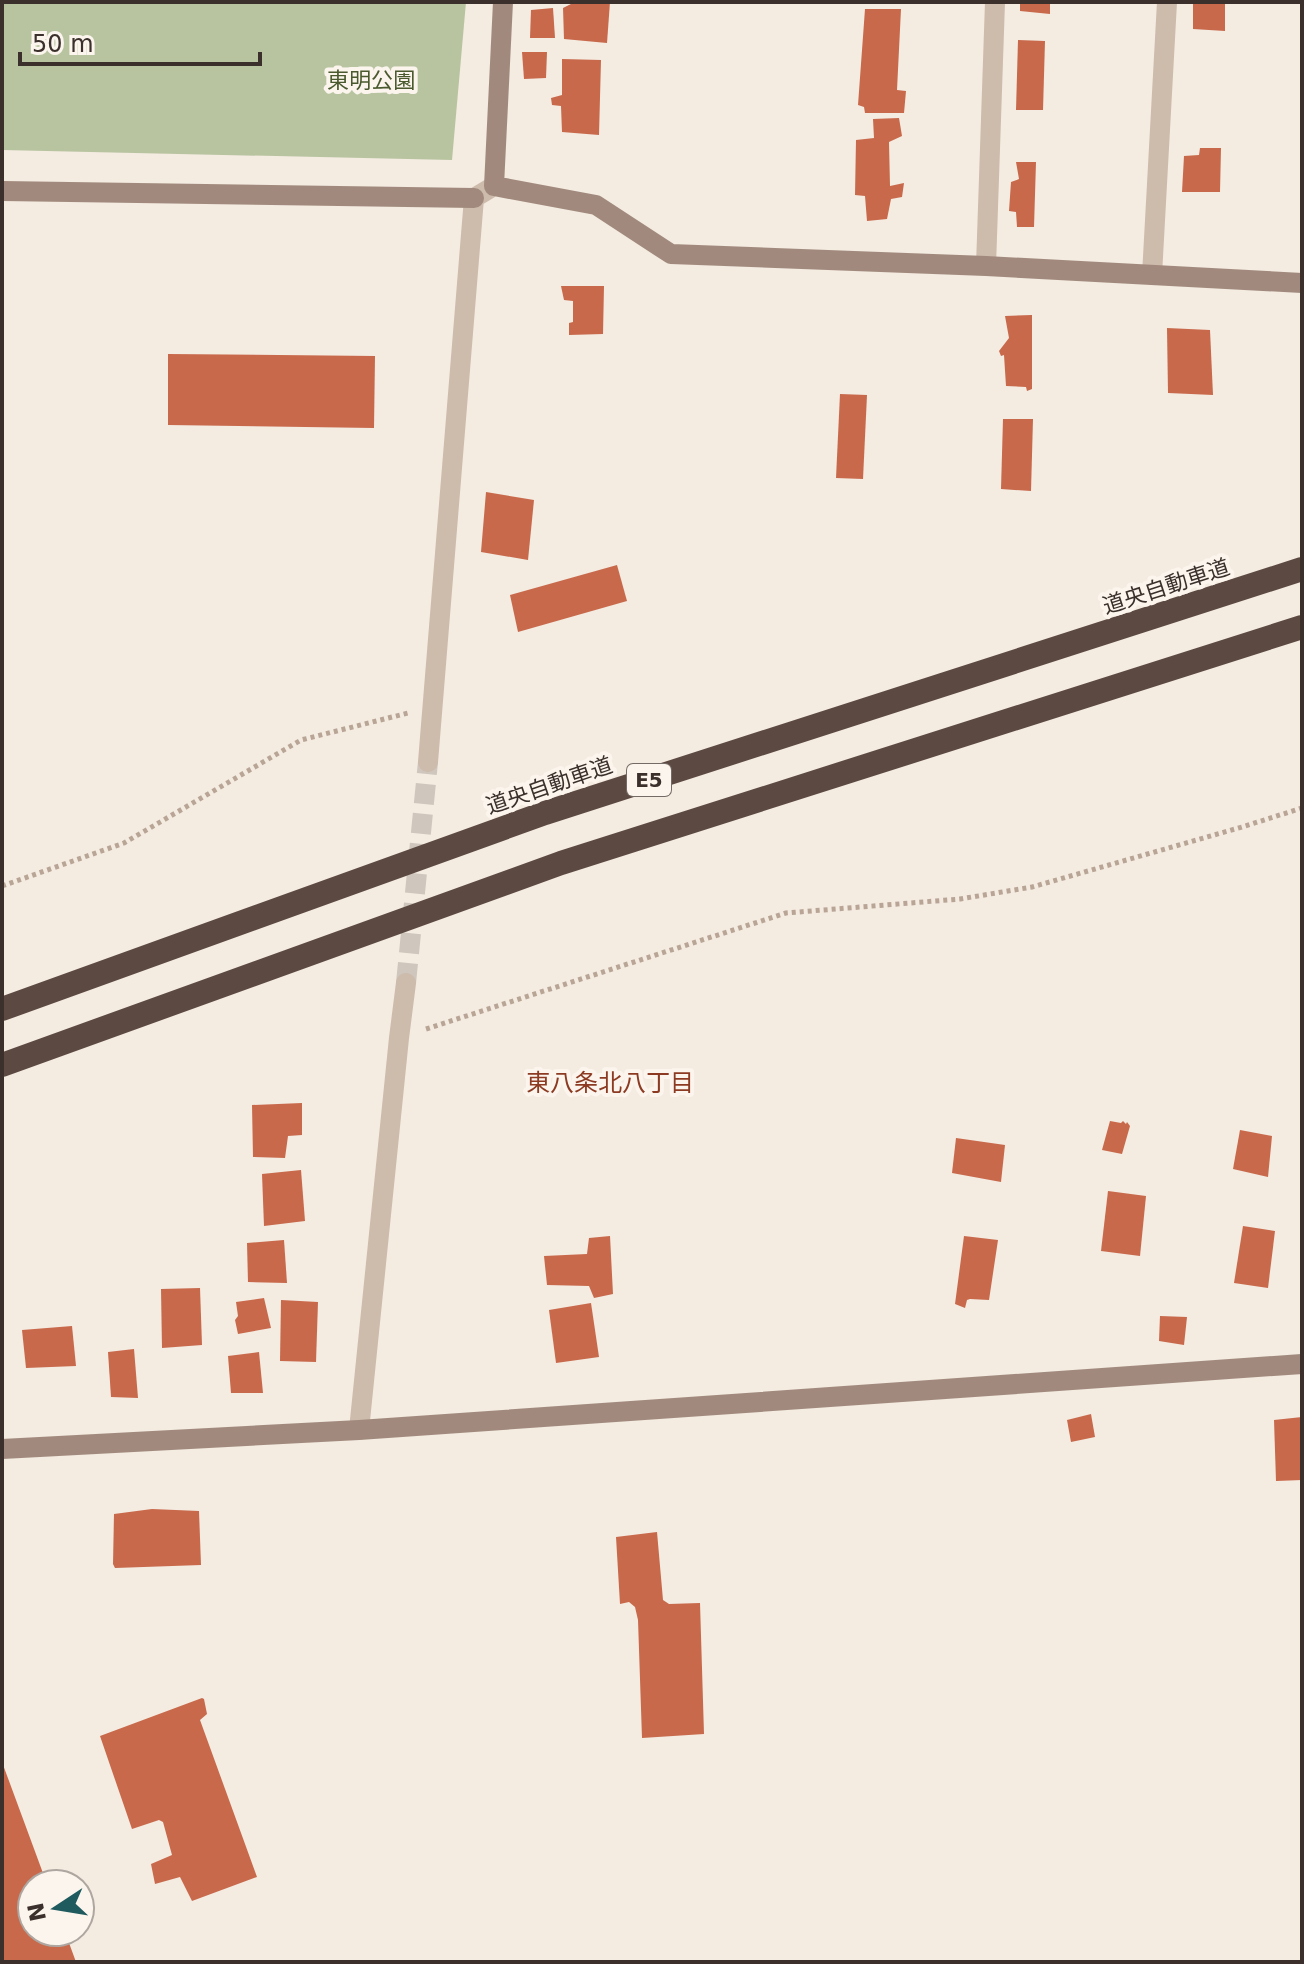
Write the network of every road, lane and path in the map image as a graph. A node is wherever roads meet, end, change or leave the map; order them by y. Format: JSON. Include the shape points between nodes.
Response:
{"nodes":[{"id":1,"x":503,"y":2,"type":"edge"},
{"id":2,"x":995,"y":2,"type":"edge"},
{"id":3,"x":1167,"y":2,"type":"edge"},
{"id":4,"x":494,"y":186,"type":"junction"},
{"id":5,"x":2,"y":191,"type":"edge"},
{"id":6,"x":474,"y":198,"type":"junction"},
{"id":7,"x":986,"y":266,"type":"junction"},
{"id":8,"x":1152,"y":275,"type":"junction"},
{"id":9,"x":1302,"y":283,"type":"edge"},
{"id":10,"x":1302,"y":569,"type":"edge"},
{"id":11,"x":1302,"y":627,"type":"edge"},
{"id":12,"x":433,"y":707,"type":"junction"},
{"id":13,"x":428,"y":762,"type":"tunnel mouth"},
{"id":14,"x":1302,"y":808,"type":"edge"},
{"id":15,"x":2,"y":886,"type":"edge"},
{"id":16,"x":406,"y":983,"type":"tunnel mouth"},
{"id":17,"x":2,"y":1009,"type":"edge"},
{"id":18,"x":399,"y":1038,"type":"junction"},
{"id":19,"x":2,"y":1065,"type":"edge"},
{"id":20,"x":1302,"y":1364,"type":"edge"},
{"id":21,"x":359,"y":1430,"type":"junction"},
{"id":22,"x":2,"y":1449,"type":"edge"}],
"edges":[{"from":1,"to":4,"type":"street"},
{"from":2,"to":7,"type":"street"},
{"from":3,"to":8,"type":"street"},
{"from":4,"to":6,"type":"street"},
{"from":4,"to":7,"type":"street","via":[[596,205],[671,254]]},
{"from":5,"to":6,"type":"street"},
{"from":6,"to":12,"type":"street"},
{"from":7,"to":8,"type":"street"},
{"from":8,"to":9,"type":"street"},
{"from":10,"to":17,"type":"highway","name":"道央自動車道","number":"E5","via":[[545,813]]},
{"from":11,"to":19,"type":"highway","number":"E5","via":[[561,863]]},
{"from":12,"to":13,"type":"street"},
{"from":12,"to":15,"type":"path","via":[[301,740],[124,843]]},
{"from":14,"to":18,"type":"path","via":[[1032,887],[960,899],[786,913]]},
{"from":16,"to":18,"type":"street"},
{"from":18,"to":21,"type":"street"},
{"from":20,"to":21,"type":"street"},
{"from":21,"to":22,"type":"street"}]}
